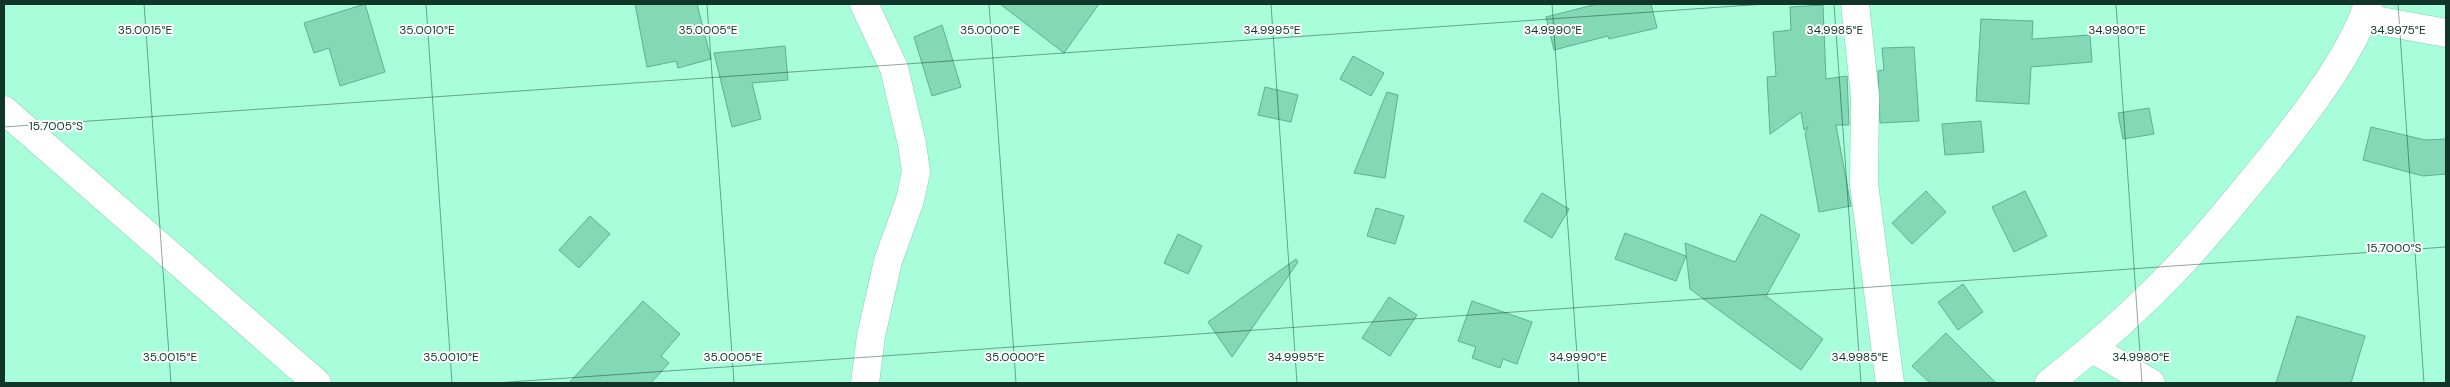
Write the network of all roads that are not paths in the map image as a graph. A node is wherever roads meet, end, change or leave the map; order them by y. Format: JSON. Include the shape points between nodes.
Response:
{"nodes":[{"id":1,"x":864,"y":4,"type":"edge"},
{"id":2,"x":1855,"y":4,"type":"edge"},
{"id":3,"x":2366,"y":11,"type":"edge"},
{"id":4,"x":2446,"y":33,"type":"edge"},
{"id":5,"x":4,"y":110,"type":"edge"},
{"id":6,"x":2093,"y":349,"type":"junction"},
{"id":7,"x":317,"y":383,"type":"edge"},
{"id":8,"x":865,"y":383,"type":"edge"},
{"id":9,"x":1890,"y":383,"type":"edge"},
{"id":10,"x":2050,"y":383,"type":"edge"},
{"id":11,"x":2151,"y":383,"type":"edge"}],
"edges":[{"from":1,"to":8,"type":"street","via":[[894,68],[916,172],[910,200],[888,261],[871,336]]},
{"from":2,"to":9,"type":"street","via":[[1865,96],[1864,184]]},
{"from":3,"to":4,"type":"street"},
{"from":3,"to":6,"type":"street","via":[[2330,76],[2238,199],[2176,269]]},
{"from":5,"to":7,"type":"street"},
{"from":6,"to":10,"type":"street"},
{"from":6,"to":11,"type":"street"}]}
